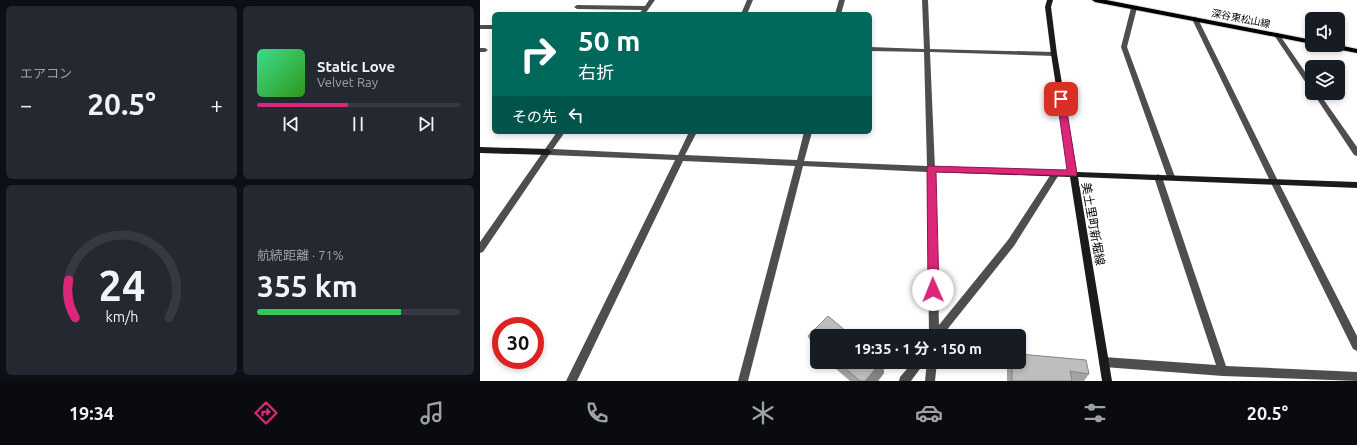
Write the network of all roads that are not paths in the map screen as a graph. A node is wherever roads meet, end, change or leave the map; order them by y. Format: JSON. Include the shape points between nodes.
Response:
{"nodes":[{"id":1,"x":652,"y":0,"type":"edge"},
{"id":2,"x":750,"y":0,"type":"edge"},
{"id":3,"x":842,"y":0,"type":"edge"},
{"id":4,"x":925,"y":0,"type":"edge"},
{"id":5,"x":1050,"y":0,"type":"edge"},
{"id":6,"x":1095,"y":0,"type":"edge"},
{"id":7,"x":578,"y":7,"type":"dead end"},
{"id":8,"x":647,"y":8,"type":"junction"},
{"id":9,"x":1134,"y":8,"type":"junction"},
{"id":10,"x":644,"y":12,"type":"edge"},
{"id":11,"x":745,"y":12,"type":"edge"},
{"id":12,"x":839,"y":12,"type":"edge"},
{"id":13,"x":1196,"y":19,"type":"junction"},
{"id":14,"x":480,"y":27,"type":"edge"},
{"id":15,"x":492,"y":27,"type":"edge"},
{"id":16,"x":1277,"y":35,"type":"junction"},
{"id":17,"x":1305,"y":41,"type":"edge"},
{"id":18,"x":872,"y":49,"type":"edge"},
{"id":19,"x":1345,"y":49,"type":"edge"},
{"id":20,"x":926,"y":51,"type":"junction"},
{"id":21,"x":1357,"y":51,"type":"edge"},
{"id":22,"x":1054,"y":54,"type":"junction"},
{"id":23,"x":1305,"y":77,"type":"edge"},
{"id":24,"x":1321,"y":100,"type":"edge"},
{"id":25,"x":561,"y":134,"type":"edge"},
{"id":26,"x":692,"y":134,"type":"edge"},
{"id":27,"x":807,"y":134,"type":"edge"},
{"id":28,"x":480,"y":150,"type":"edge"},
{"id":29,"x":548,"y":152,"type":"junction"},
{"id":30,"x":1357,"y":153,"type":"edge"},
{"id":31,"x":681,"y":158,"type":"junction"},
{"id":32,"x":799,"y":164,"type":"junction"},
{"id":33,"x":931,"y":169,"type":"junction"},
{"id":34,"x":1056,"y":173,"type":"junction"},
{"id":35,"x":1072,"y":174,"type":"junction"},
{"id":36,"x":1158,"y":177,"type":"junction"},
{"id":37,"x":1171,"y":177,"type":"junction"},
{"id":38,"x":1274,"y":181,"type":"junction"},
{"id":39,"x":1357,"y":185,"type":"edge"},
{"id":40,"x":480,"y":249,"type":"edge"},
{"id":41,"x":935,"y":329,"type":"edge"},
{"id":42,"x":941,"y":329,"type":"edge"},
{"id":43,"x":1357,"y":346,"type":"edge"},
{"id":44,"x":1104,"y":362,"type":"junction"},
{"id":45,"x":914,"y":369,"type":"edge"},
{"id":46,"x":931,"y":369,"type":"edge"},
{"id":47,"x":1223,"y":371,"type":"junction"},
{"id":48,"x":1357,"y":377,"type":"edge"},
{"id":49,"x":571,"y":381,"type":"edge"},
{"id":50,"x":744,"y":381,"type":"edge"},
{"id":51,"x":904,"y":381,"type":"edge"},
{"id":52,"x":930,"y":381,"type":"edge"},
{"id":53,"x":1107,"y":381,"type":"edge"}],
"edges":[{"from":1,"to":8,"type":"street"},
{"from":2,"to":11,"type":"street"},
{"from":3,"to":12,"type":"street"},
{"from":4,"to":20,"type":"street"},
{"from":5,"to":22,"type":"main road","name":"美土里町新堀線","via":[[1048,7]]},
{"from":6,"to":9,"type":"main road","name":"深谷東松山線"},
{"from":7,"to":8,"type":"street"},
{"from":8,"to":10,"type":"street"},
{"from":9,"to":13,"type":"main road","name":"深谷東松山線"},
{"from":9,"to":37,"type":"street","via":[[1124,47]]},
{"from":13,"to":16,"type":"main road","name":"深谷東松山線"},
{"from":13,"to":38,"type":"street"},
{"from":14,"to":15,"type":"street"},
{"from":16,"to":17,"type":"main road","name":"深谷東松山線"},
{"from":16,"to":23,"type":"street"},
{"from":18,"to":20,"type":"street"},
{"from":19,"to":21,"type":"main road"},
{"from":20,"to":22,"type":"street"},
{"from":20,"to":33,"type":"street"},
{"from":22,"to":35,"type":"main road","name":"美土里町新堀線"},
{"from":24,"to":30,"type":"street"},
{"from":25,"to":29,"type":"street"},
{"from":26,"to":31,"type":"street"},
{"from":27,"to":32,"type":"street"},
{"from":28,"to":29,"type":"main road"},
{"from":29,"to":31,"type":"street"},
{"from":29,"to":40,"type":"street"},
{"from":31,"to":32,"type":"street"},
{"from":31,"to":49,"type":"street"},
{"from":32,"to":33,"type":"street"},
{"from":32,"to":50,"type":"street"},
{"from":33,"to":34,"type":"main road"},
{"from":33,"to":41,"type":"street"},
{"from":34,"to":35,"type":"main road"},
{"from":34,"to":42,"type":"street","via":[[1011,243]]},
{"from":35,"to":36,"type":"main road"},
{"from":35,"to":44,"type":"main road","name":"美土里町新堀線"},
{"from":36,"to":37,"type":"main road"},
{"from":36,"to":47,"type":"street"},
{"from":37,"to":38,"type":"main road"},
{"from":38,"to":39,"type":"main road"},
{"from":38,"to":43,"type":"street"},
{"from":44,"to":47,"type":"street"},
{"from":44,"to":53,"type":"main road","name":"美土里町新堀線"},
{"from":45,"to":51,"type":"street"},
{"from":46,"to":52,"type":"street"},
{"from":47,"to":48,"type":"street"}]}
